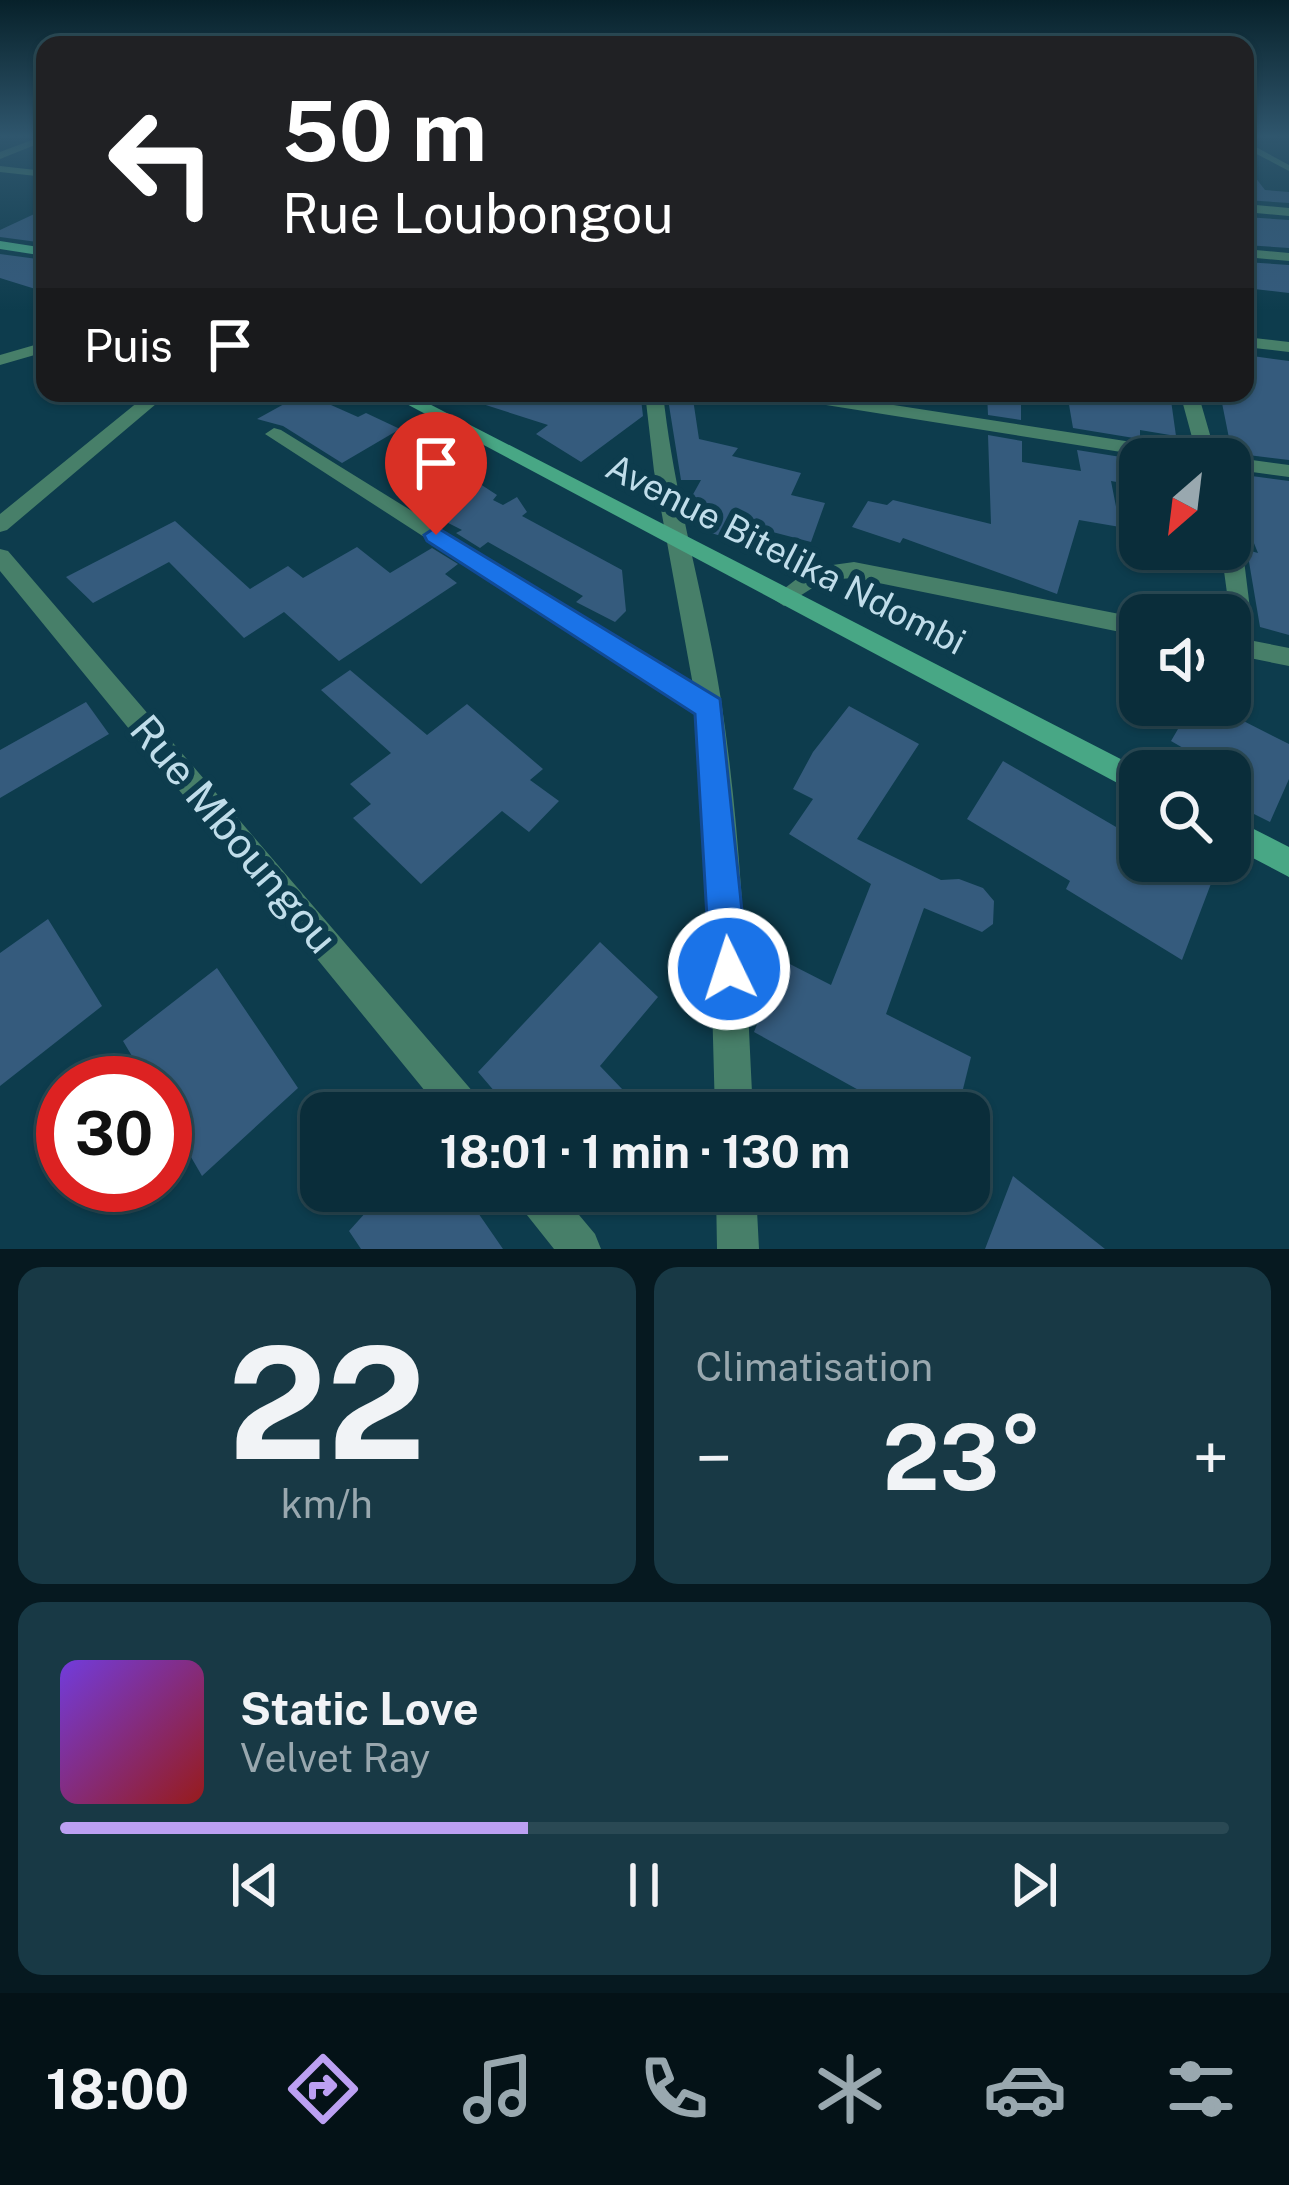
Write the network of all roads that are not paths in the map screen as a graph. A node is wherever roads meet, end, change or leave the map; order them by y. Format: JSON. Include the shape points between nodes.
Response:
{"nodes":[{"id":1,"x":1254,"y":209,"type":"edge"},
{"id":2,"x":1289,"y":212,"type":"edge"},
{"id":3,"x":0,"y":245,"type":"edge"},
{"id":4,"x":36,"y":251,"type":"edge"},
{"id":5,"x":1254,"y":254,"type":"edge"},
{"id":6,"x":1289,"y":257,"type":"edge"},
{"id":7,"x":1254,"y":342,"type":"edge"},
{"id":8,"x":1289,"y":347,"type":"edge"},
{"id":9,"x":36,"y":349,"type":"edge"},
{"id":10,"x":0,"y":360,"type":"edge"},
{"id":11,"x":149,"y":402,"type":"edge"},
{"id":12,"x":412,"y":402,"type":"edge"},
{"id":13,"x":655,"y":402,"type":"edge"},
{"id":14,"x":840,"y":402,"type":"edge"},
{"id":15,"x":1191,"y":402,"type":"edge"},
{"id":16,"x":274,"y":434,"type":"dead end"},
{"id":17,"x":1199,"y":438,"type":"edge"},
{"id":18,"x":1119,"y":446,"type":"edge"},
{"id":19,"x":1251,"y":466,"type":"edge"},
{"id":20,"x":1289,"y":471,"type":"edge"},
{"id":21,"x":0,"y":525,"type":"edge"},
{"id":22,"x":675,"y":542,"type":"junction"},
{"id":23,"x":0,"y":556,"type":"edge"},
{"id":24,"x":784,"y":598,"type":"junction"},
{"id":25,"x":1119,"y":623,"type":"edge"},
{"id":26,"x":1251,"y":649,"type":"edge"},
{"id":27,"x":1289,"y":657,"type":"edge"},
{"id":28,"x":709,"y":708,"type":"junction"},
{"id":29,"x":1119,"y":772,"type":"edge"},
{"id":30,"x":1251,"y":842,"type":"edge"},
{"id":31,"x":1289,"y":863,"type":"edge"},
{"id":32,"x":449,"y":1092,"type":"edge"},
{"id":33,"x":733,"y":1092,"type":"edge"},
{"id":34,"x":549,"y":1212,"type":"edge"},
{"id":35,"x":737,"y":1212,"type":"edge"},
{"id":36,"x":580,"y":1249,"type":"edge"},
{"id":37,"x":738,"y":1249,"type":"edge"}],
"edges":[{"from":1,"to":2,"type":"street"},
{"from":3,"to":4,"type":"street"},
{"from":5,"to":6,"type":"street"},
{"from":7,"to":8,"type":"street"},
{"from":9,"to":10,"type":"street"},
{"from":11,"to":21,"type":"street"},
{"from":12,"to":22,"type":"street","name":"Avenue Bitelika Ndombi"},
{"from":13,"to":22,"type":"street"},
{"from":14,"to":18,"type":"street"},
{"from":15,"to":17,"type":"street"},
{"from":16,"to":28,"type":"street"},
{"from":19,"to":20,"type":"street"},
{"from":22,"to":24,"type":"street","name":"Avenue Bitelika Ndombi"},
{"from":22,"to":28,"type":"street"},
{"from":23,"to":32,"type":"street","name":"Rue Mboungou"},
{"from":24,"to":25,"type":"street","via":[[820,573],[854,570]]},
{"from":24,"to":29,"type":"street","name":"Avenue Bitelika Ndombi"},
{"from":26,"to":27,"type":"street"},
{"from":28,"to":33,"type":"street"},
{"from":30,"to":31,"type":"street"},
{"from":34,"to":36,"type":"street"},
{"from":35,"to":37,"type":"street"}]}
